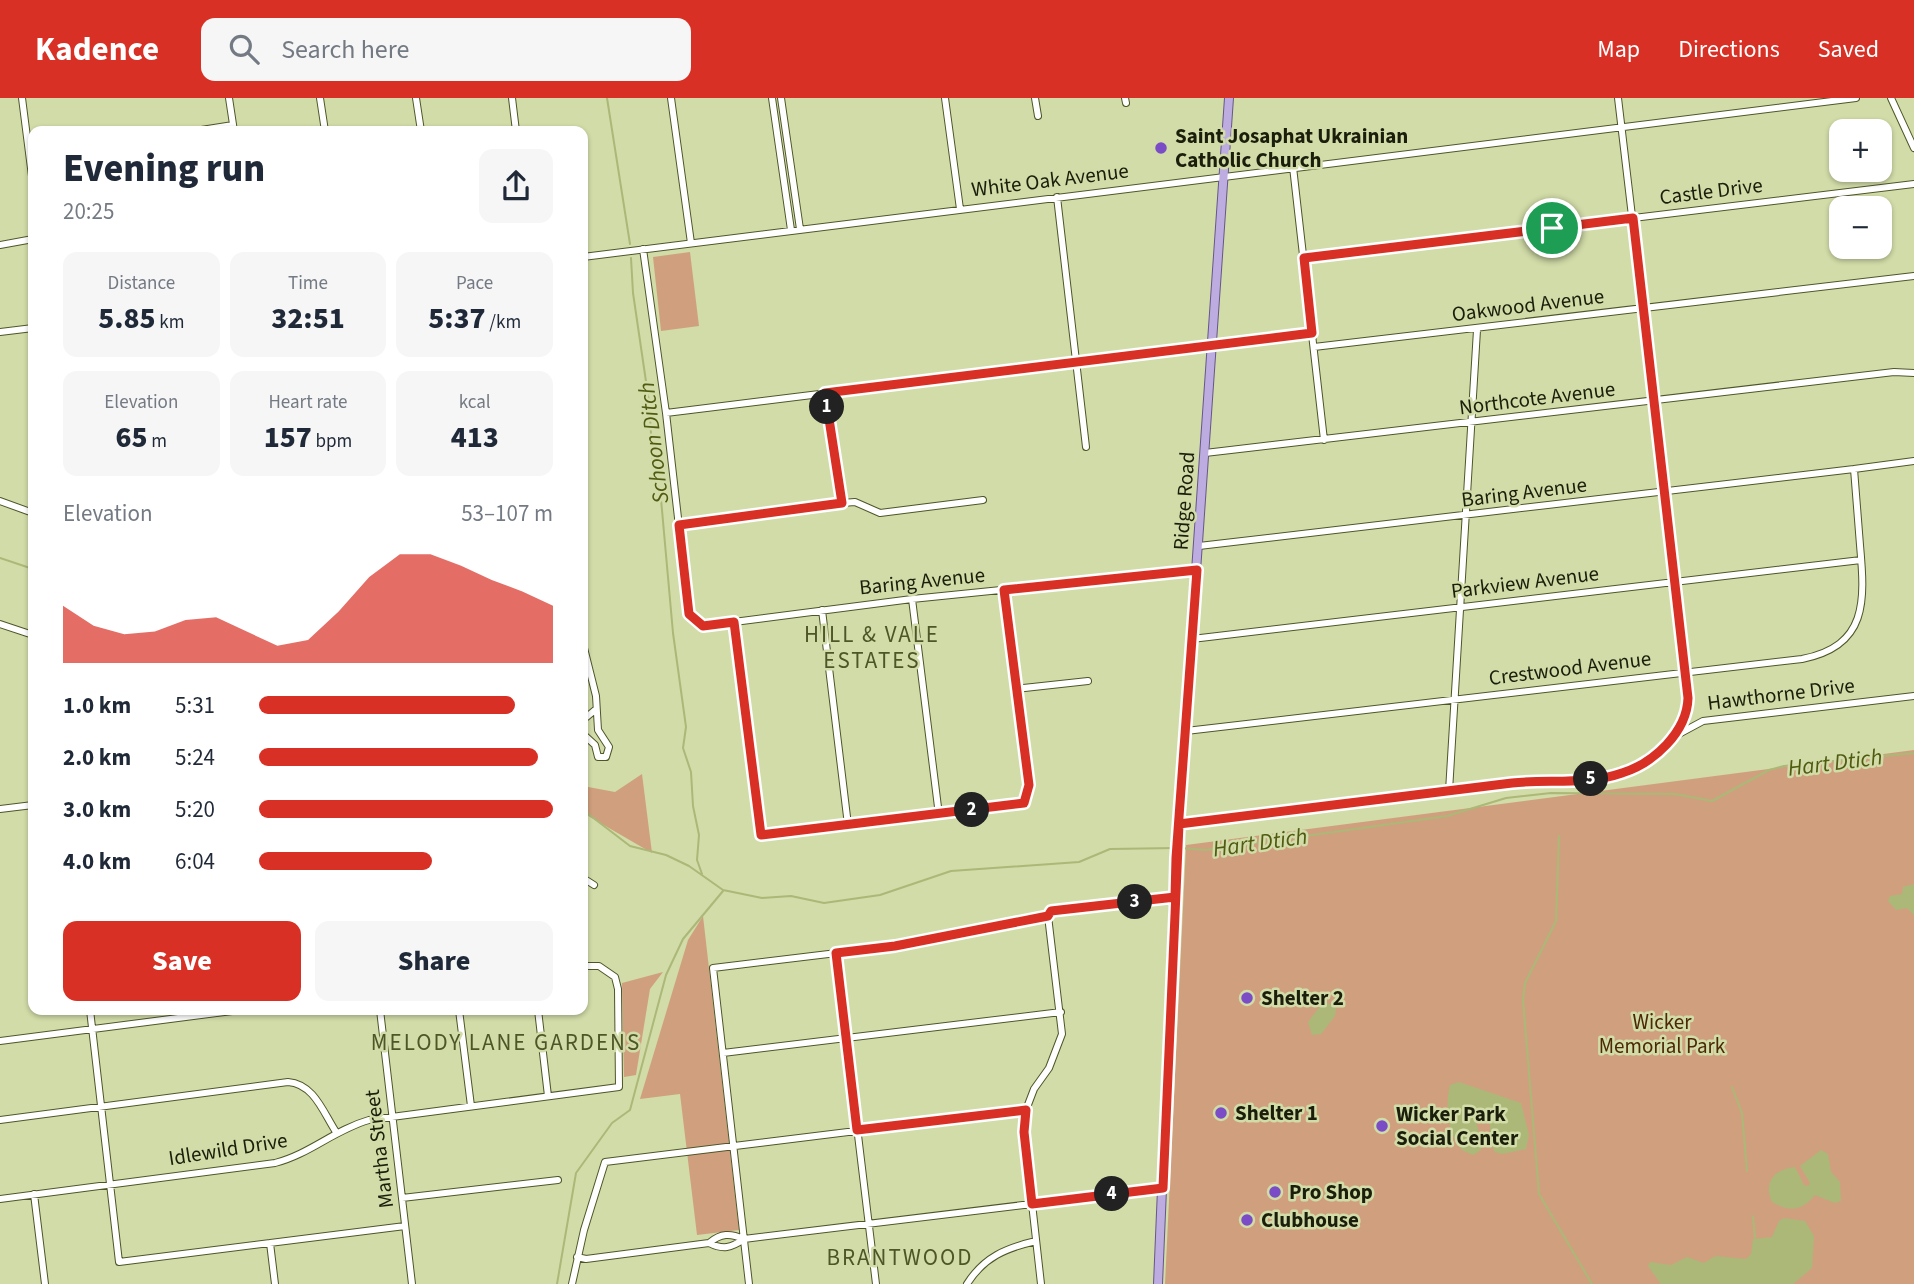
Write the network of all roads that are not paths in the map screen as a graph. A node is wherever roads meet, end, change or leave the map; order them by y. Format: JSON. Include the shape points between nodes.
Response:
{"nodes":[{"id":1,"x":22,"y":98,"type":"edge"},
{"id":2,"x":229,"y":98,"type":"edge"},
{"id":3,"x":320,"y":98,"type":"edge"},
{"id":4,"x":416,"y":98,"type":"edge"},
{"id":5,"x":512,"y":98,"type":"edge"},
{"id":6,"x":671,"y":98,"type":"edge"},
{"id":7,"x":772,"y":98,"type":"edge"},
{"id":8,"x":781,"y":98,"type":"edge"},
{"id":9,"x":945,"y":98,"type":"edge"},
{"id":10,"x":1035,"y":98,"type":"edge"},
{"id":11,"x":1228,"y":98,"type":"edge"},
{"id":12,"x":1618,"y":98,"type":"edge"},
{"id":13,"x":1856,"y":98,"type":"edge"},
{"id":14,"x":1891,"y":98,"type":"edge"},
{"id":15,"x":1038,"y":116,"type":"dead end"},
{"id":16,"x":233,"y":126,"type":"edge"},
{"id":17,"x":324,"y":126,"type":"edge"},
{"id":18,"x":420,"y":126,"type":"edge"},
{"id":19,"x":515,"y":126,"type":"edge"},
{"id":20,"x":1621,"y":127,"type":"junction"},
{"id":21,"x":28,"y":145,"type":"edge"},
{"id":22,"x":1914,"y":148,"type":"edge"},
{"id":23,"x":1293,"y":167,"type":"junction"},
{"id":24,"x":1224,"y":175,"type":"junction"},
{"id":25,"x":1914,"y":184,"type":"edge"},
{"id":26,"x":1057,"y":197,"type":"junction"},
{"id":27,"x":960,"y":209,"type":"junction"},
{"id":28,"x":1633,"y":218,"type":"junction"},
{"id":29,"x":800,"y":229,"type":"junction"},
{"id":30,"x":791,"y":230,"type":"junction"},
{"id":31,"x":28,"y":240,"type":"edge"},
{"id":32,"x":691,"y":243,"type":"junction"},
{"id":33,"x":0,"y":245,"type":"edge"},
{"id":34,"x":643,"y":249,"type":"junction"},
{"id":35,"x":588,"y":256,"type":"edge"},
{"id":36,"x":1304,"y":258,"type":"junction"},
{"id":37,"x":1914,"y":276,"type":"edge"},
{"id":38,"x":1644,"y":308,"type":"junction"},
{"id":39,"x":28,"y":329,"type":"edge"},
{"id":40,"x":1476,"y":330,"type":"junction"},
{"id":41,"x":0,"y":332,"type":"edge"},
{"id":42,"x":1312,"y":333,"type":"junction"},
{"id":43,"x":1213,"y":343,"type":"junction"},
{"id":44,"x":1314,"y":347,"type":"junction"},
{"id":45,"x":1076,"y":362,"type":"junction"},
{"id":46,"x":1914,"y":373,"type":"edge"},
{"id":47,"x":825,"y":393,"type":"junction"},
{"id":48,"x":1654,"y":402,"type":"junction"},
{"id":49,"x":666,"y":413,"type":"junction"},
{"id":50,"x":1471,"y":424,"type":"junction"},
{"id":51,"x":1324,"y":440,"type":"junction"},
{"id":52,"x":1086,"y":447,"type":"dead end"},
{"id":53,"x":1205,"y":453,"type":"junction"},
{"id":54,"x":1914,"y":461,"type":"edge"},
{"id":55,"x":1854,"y":469,"type":"junction"},
{"id":56,"x":1665,"y":494,"type":"junction"},
{"id":57,"x":983,"y":499,"type":"dead end"},
{"id":58,"x":0,"y":501,"type":"edge"},
{"id":59,"x":842,"y":503,"type":"junction"},
{"id":60,"x":28,"y":511,"type":"edge"},
{"id":61,"x":1465,"y":517,"type":"junction"},
{"id":62,"x":679,"y":525,"type":"junction"},
{"id":63,"x":1199,"y":546,"type":"junction"},
{"id":64,"x":1861,"y":560,"type":"junction"},
{"id":65,"x":1197,"y":570,"type":"junction"},
{"id":66,"x":1674,"y":582,"type":"junction"},
{"id":67,"x":1004,"y":590,"type":"junction"},
{"id":68,"x":912,"y":599,"type":"junction"},
{"id":69,"x":1460,"y":608,"type":"junction"},
{"id":70,"x":822,"y":610,"type":"junction"},
{"id":71,"x":734,"y":622,"type":"junction"},
{"id":72,"x":0,"y":624,"type":"edge"},
{"id":73,"x":28,"y":633,"type":"edge"},
{"id":74,"x":1192,"y":639,"type":"junction"},
{"id":75,"x":588,"y":670,"type":"edge"},
{"id":76,"x":1686,"y":672,"type":"junction"},
{"id":77,"x":1088,"y":681,"type":"dead end"},
{"id":78,"x":1015,"y":689,"type":"junction"},
{"id":79,"x":1914,"y":696,"type":"edge"},
{"id":80,"x":1454,"y":700,"type":"junction"},
{"id":81,"x":595,"y":710,"type":"junction"},
{"id":82,"x":588,"y":715,"type":"edge"},
{"id":83,"x":1186,"y":731,"type":"junction"},
{"id":84,"x":1677,"y":735,"type":"junction"},
{"id":85,"x":588,"y":739,"type":"edge"},
{"id":86,"x":1449,"y":791,"type":"junction"},
{"id":87,"x":28,"y":806,"type":"edge"},
{"id":88,"x":0,"y":809,"type":"edge"},
{"id":89,"x":939,"y":815,"type":"junction"},
{"id":90,"x":1179,"y":824,"type":"junction"},
{"id":91,"x":848,"y":825,"type":"junction"},
{"id":92,"x":588,"y":881,"type":"edge"},
{"id":93,"x":594,"y":885,"type":"dead end"},
{"id":94,"x":1175,"y":897,"type":"junction"},
{"id":95,"x":1048,"y":916,"type":"junction"},
{"id":96,"x":836,"y":953,"type":"junction"},
{"id":97,"x":588,"y":966,"type":"edge"},
{"id":98,"x":1061,"y":1012,"type":"junction"},
{"id":99,"x":91,"y":1015,"type":"edge"},
{"id":100,"x":201,"y":1015,"type":"edge"},
{"id":101,"x":381,"y":1015,"type":"edge"},
{"id":102,"x":460,"y":1015,"type":"edge"},
{"id":103,"x":539,"y":1015,"type":"edge"},
{"id":104,"x":92,"y":1029,"type":"junction"},
{"id":105,"x":847,"y":1038,"type":"junction"},
{"id":106,"x":0,"y":1041,"type":"edge"},
{"id":107,"x":723,"y":1053,"type":"junction"},
{"id":108,"x":548,"y":1097,"type":"junction"},
{"id":109,"x":471,"y":1106,"type":"junction"},
{"id":110,"x":102,"y":1107,"type":"junction"},
{"id":111,"x":1026,"y":1110,"type":"junction"},
{"id":112,"x":392,"y":1116,"type":"junction"},
{"id":113,"x":0,"y":1120,"type":"edge"},
{"id":114,"x":857,"y":1130,"type":"junction"},
{"id":115,"x":336,"y":1132,"type":"junction"},
{"id":116,"x":733,"y":1146,"type":"junction"},
{"id":117,"x":558,"y":1180,"type":"dead end"},
{"id":118,"x":110,"y":1184,"type":"junction"},
{"id":119,"x":1163,"y":1188,"type":"junction"},
{"id":120,"x":34,"y":1194,"type":"junction"},
{"id":121,"x":402,"y":1198,"type":"junction"},
{"id":122,"x":0,"y":1199,"type":"edge"},
{"id":123,"x":1032,"y":1204,"type":"junction"},
{"id":124,"x":869,"y":1224,"type":"junction"},
{"id":125,"x":405,"y":1226,"type":"junction"},
{"id":126,"x":744,"y":1239,"type":"junction"},
{"id":127,"x":1036,"y":1241,"type":"junction"},
{"id":128,"x":709,"y":1243,"type":"junction"},
{"id":129,"x":270,"y":1244,"type":"junction"},
{"id":130,"x":577,"y":1257,"type":"junction"},
{"id":131,"x":44,"y":1284,"type":"edge"},
{"id":132,"x":275,"y":1284,"type":"edge"},
{"id":133,"x":412,"y":1284,"type":"edge"},
{"id":134,"x":572,"y":1284,"type":"edge"},
{"id":135,"x":749,"y":1284,"type":"edge"},
{"id":136,"x":876,"y":1284,"type":"edge"},
{"id":137,"x":967,"y":1284,"type":"edge"},
{"id":138,"x":1041,"y":1284,"type":"edge"},
{"id":139,"x":1158,"y":1284,"type":"edge"}],
"edges":[{"from":1,"to":21,"type":"street"},
{"from":2,"to":16,"type":"street"},
{"from":3,"to":17,"type":"street"},
{"from":4,"to":18,"type":"street"},
{"from":5,"to":19,"type":"street"},
{"from":6,"to":32,"type":"street"},
{"from":7,"to":30,"type":"street"},
{"from":8,"to":29,"type":"street"},
{"from":9,"to":27,"type":"street"},
{"from":10,"to":15,"type":"street"},
{"from":11,"to":24,"type":"main road","name":"Ridge Road"},
{"from":12,"to":20,"type":"street"},
{"from":13,"to":20,"type":"street","name":"White Oak Avenue"},
{"from":14,"to":22,"type":"street"},
{"from":20,"to":23,"type":"street","name":"White Oak Avenue"},
{"from":20,"to":28,"type":"street"},
{"from":23,"to":24,"type":"street","name":"White Oak Avenue"},
{"from":23,"to":36,"type":"street"},
{"from":24,"to":26,"type":"street","name":"White Oak Avenue"},
{"from":24,"to":43,"type":"main road","name":"Ridge Road"},
{"from":25,"to":28,"type":"street","name":"Castle Drive"},
{"from":26,"to":27,"type":"street","name":"White Oak Avenue"},
{"from":26,"to":45,"type":"street"},
{"from":27,"to":29,"type":"street","name":"White Oak Avenue"},
{"from":28,"to":36,"type":"street","name":"Castle Drive"},
{"from":28,"to":38,"type":"street"},
{"from":29,"to":30,"type":"street","name":"White Oak Avenue"},
{"from":30,"to":32,"type":"street","name":"White Oak Avenue"},
{"from":31,"to":33,"type":"street"},
{"from":32,"to":34,"type":"street","name":"White Oak Avenue"},
{"from":34,"to":35,"type":"street","name":"White Oak Avenue"},
{"from":34,"to":49,"type":"street"},
{"from":36,"to":42,"type":"street"},
{"from":37,"to":38,"type":"street","name":"Oakwood Avenue"},
{"from":38,"to":40,"type":"street","name":"Oakwood Avenue"},
{"from":38,"to":48,"type":"street"},
{"from":39,"to":41,"type":"street"},
{"from":40,"to":44,"type":"street","name":"Oakwood Avenue"},
{"from":40,"to":50,"type":"street"},
{"from":42,"to":43,"type":"street"},
{"from":42,"to":44,"type":"street"},
{"from":43,"to":45,"type":"street"},
{"from":43,"to":53,"type":"main road","name":"Ridge Road"},
{"from":44,"to":51,"type":"street"},
{"from":45,"to":47,"type":"street"},
{"from":45,"to":52,"type":"street"},
{"from":46,"to":48,"type":"street","name":"Northcote Avenue"},
{"from":47,"to":49,"type":"street"},
{"from":47,"to":59,"type":"street"},
{"from":48,"to":50,"type":"street","name":"Northcote Avenue"},
{"from":48,"to":56,"type":"street"},
{"from":49,"to":62,"type":"street"},
{"from":50,"to":51,"type":"street","name":"Northcote Avenue"},
{"from":50,"to":61,"type":"street"},
{"from":51,"to":53,"type":"street","name":"Northcote Avenue"},
{"from":53,"to":63,"type":"main road","name":"Ridge Road"},
{"from":54,"to":55,"type":"street"},
{"from":55,"to":56,"type":"street","name":"Baring Avenue"},
{"from":55,"to":64,"type":"street","name":"Crestwood Avenue"},
{"from":56,"to":61,"type":"street","name":"Baring Avenue"},
{"from":56,"to":66,"type":"street"},
{"from":57,"to":59,"type":"street","via":[[880,513],[855,502]]},
{"from":58,"to":60,"type":"street"},
{"from":59,"to":62,"type":"street"},
{"from":61,"to":63,"type":"street","name":"Baring Avenue"},
{"from":61,"to":69,"type":"street"},
{"from":62,"to":71,"type":"street","name":"Baring Avenue","via":[[689,614],[703,626]]},
{"from":63,"to":65,"type":"main road","name":"Ridge Road"},
{"from":64,"to":66,"type":"street","name":"Parkview Avenue"},
{"from":64,"to":76,"type":"street","name":"Crestwood Avenue","via":[[1863,605],[1856,624],[1835,647],[1802,659]]},
{"from":65,"to":67,"type":"street","name":"Baring Avenue"},
{"from":65,"to":74,"type":"main road","name":"Ridge Road"},
{"from":66,"to":69,"type":"street","name":"Parkview Avenue"},
{"from":66,"to":76,"type":"street"},
{"from":67,"to":68,"type":"street","name":"Baring Avenue"},
{"from":67,"to":78,"type":"street"},
{"from":68,"to":70,"type":"street","name":"Baring Avenue"},
{"from":68,"to":89,"type":"street"},
{"from":69,"to":74,"type":"street","name":"Parkview Avenue"},
{"from":69,"to":80,"type":"street"},
{"from":70,"to":71,"type":"street","name":"Baring Avenue"},
{"from":70,"to":91,"type":"street"},
{"from":71,"to":91,"type":"street","via":[[761,835]]},
{"from":72,"to":73,"type":"street"},
{"from":74,"to":83,"type":"main road","name":"Ridge Road"},
{"from":75,"to":81,"type":"street"},
{"from":76,"to":80,"type":"street","name":"Crestwood Avenue"},
{"from":76,"to":84,"type":"street","via":[[1688,710]]},
{"from":77,"to":78,"type":"street"},
{"from":78,"to":89,"type":"street","via":[[1029,785],[1027,799]]},
{"from":79,"to":84,"type":"street","name":"Hawthorne Drive","via":[[1703,721]]},
{"from":80,"to":83,"type":"street","name":"Crestwood Avenue"},
{"from":80,"to":86,"type":"street"},
{"from":81,"to":82,"type":"street"},
{"from":81,"to":85,"type":"street","via":[[598,730],[609,747],[606,757],[598,757]]},
{"from":83,"to":90,"type":"main road","name":"Ridge Road"},
{"from":84,"to":86,"type":"street","name":"Hawthorne Drive","via":[[1634,768],[1614,776]]},
{"from":86,"to":90,"type":"street","name":"Hawthorne Drive"},
{"from":87,"to":88,"type":"street"},
{"from":89,"to":91,"type":"street"},
{"from":90,"to":94,"type":"main road","name":"Ridge Road"},
{"from":92,"to":93,"type":"street"},
{"from":94,"to":95,"type":"street","via":[[1051,911]]},
{"from":94,"to":119,"type":"main road","name":"Ridge Road"},
{"from":95,"to":96,"type":"street"},
{"from":95,"to":98,"type":"street"},
{"from":96,"to":105,"type":"street"},
{"from":96,"to":107,"type":"street","via":[[713,968]]},
{"from":97,"to":108,"type":"street","name":"Idlewild Drive","via":[[599,966],[615,977],[619,1087]]},
{"from":98,"to":105,"type":"street"},
{"from":98,"to":111,"type":"street","via":[[1057,1051]]},
{"from":99,"to":104,"type":"street"},
{"from":100,"to":104,"type":"street"},
{"from":101,"to":112,"type":"street","name":"Martha Street"},
{"from":102,"to":109,"type":"street"},
{"from":103,"to":108,"type":"street"},
{"from":104,"to":106,"type":"street"},
{"from":104,"to":110,"type":"street"},
{"from":105,"to":107,"type":"street"},
{"from":105,"to":114,"type":"street"},
{"from":107,"to":116,"type":"street"},
{"from":108,"to":109,"type":"street","name":"Idlewild Drive"},
{"from":109,"to":112,"type":"street","name":"Idlewild Drive"},
{"from":110,"to":113,"type":"street"},
{"from":110,"to":115,"type":"street","via":[[301,1083]]},
{"from":110,"to":118,"type":"street"},
{"from":111,"to":114,"type":"street"},
{"from":111,"to":123,"type":"street"},
{"from":112,"to":115,"type":"street","name":"Idlewild Drive"},
{"from":112,"to":121,"type":"street","name":"Martha Street"},
{"from":114,"to":116,"type":"street"},
{"from":114,"to":124,"type":"street"},
{"from":115,"to":118,"type":"street","name":"Idlewild Drive","via":[[310,1151],[275,1163]]},
{"from":116,"to":126,"type":"street"},
{"from":116,"to":130,"type":"street","via":[[605,1163]]},
{"from":117,"to":121,"type":"street"},
{"from":118,"to":120,"type":"street","name":"Idlewild Drive"},
{"from":118,"to":129,"type":"street","via":[[119,1262]]},
{"from":119,"to":123,"type":"street"},
{"from":119,"to":139,"type":"main road","name":"Ridge Road"},
{"from":120,"to":122,"type":"street","name":"Idlewild Drive"},
{"from":120,"to":131,"type":"street"},
{"from":121,"to":125,"type":"street","name":"Martha Street"},
{"from":123,"to":124,"type":"street"},
{"from":123,"to":127,"type":"street"},
{"from":124,"to":126,"type":"street"},
{"from":124,"to":136,"type":"street"},
{"from":125,"to":129,"type":"street"},
{"from":125,"to":133,"type":"street","name":"Martha Street"},
{"from":126,"to":128,"type":"street","via":[[719,1248]]},
{"from":126,"to":128,"type":"street","via":[[732,1234]]},
{"from":126,"to":135,"type":"street"},
{"from":127,"to":137,"type":"street","via":[[995,1255]]},
{"from":127,"to":138,"type":"street"},
{"from":128,"to":130,"type":"street"},
{"from":129,"to":132,"type":"street"},
{"from":130,"to":134,"type":"street"}]}
